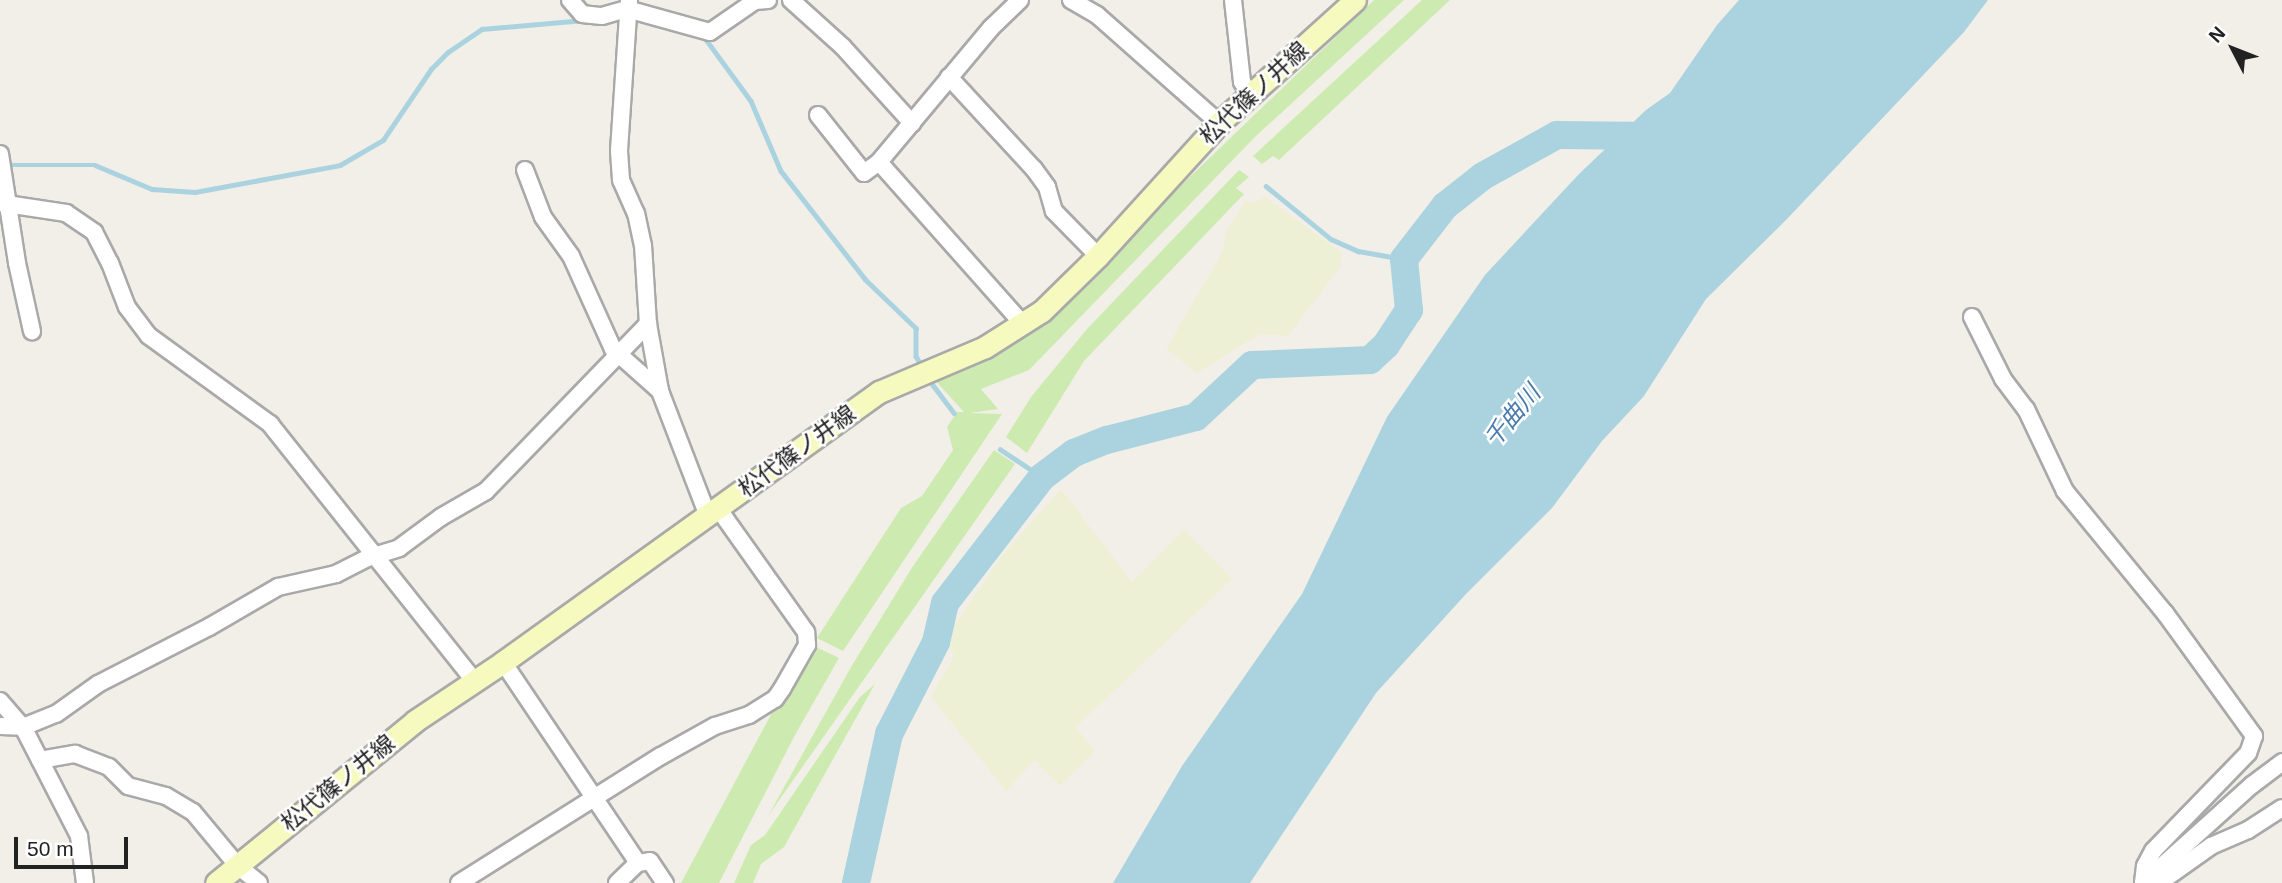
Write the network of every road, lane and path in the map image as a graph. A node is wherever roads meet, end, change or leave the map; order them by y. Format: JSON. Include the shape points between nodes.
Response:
{"nodes":[{"id":1,"x":570,"y":0,"type":"edge"},
{"id":2,"x":768,"y":0,"type":"edge"},
{"id":3,"x":791,"y":0,"type":"edge"},
{"id":4,"x":1020,"y":0,"type":"edge"},
{"id":5,"x":1071,"y":0,"type":"edge"},
{"id":6,"x":1233,"y":0,"type":"edge"},
{"id":7,"x":1355,"y":0,"type":"edge"},
{"id":8,"x":628,"y":5,"type":"edge"},
{"id":9,"x":949,"y":77,"type":"junction"},
{"id":10,"x":1250,"y":94,"type":"junction"},
{"id":11,"x":818,"y":115,"type":"dead end"},
{"id":12,"x":1219,"y":123,"type":"junction"},
{"id":13,"x":912,"y":124,"type":"junction"},
{"id":14,"x":3,"y":162,"type":"edge"},
{"id":15,"x":878,"y":162,"type":"junction"},
{"id":16,"x":525,"y":170,"type":"dead end"},
{"id":17,"x":5,"y":204,"type":"edge"},
{"id":18,"x":1098,"y":256,"type":"junction"},
{"id":19,"x":1972,"y":317,"type":"dead end"},
{"id":20,"x":648,"y":324,"type":"junction"},
{"id":21,"x":1023,"y":324,"type":"junction"},
{"id":22,"x":32,"y":331,"type":"dead end"},
{"id":23,"x":618,"y":356,"type":"junction"},
{"id":24,"x":660,"y":391,"type":"junction"},
{"id":25,"x":713,"y":512,"type":"junction"},
{"id":26,"x":377,"y":555,"type":"junction"},
{"id":27,"x":503,"y":662,"type":"junction"},
{"id":28,"x":475,"y":682,"type":"junction"},
{"id":29,"x":0,"y":701,"type":"edge"},
{"id":30,"x":0,"y":726,"type":"edge"},
{"id":31,"x":23,"y":727,"type":"junction"},
{"id":32,"x":40,"y":760,"type":"junction"},
{"id":33,"x":2282,"y":762,"type":"edge"},
{"id":34,"x":595,"y":796,"type":"junction"},
{"id":35,"x":2282,"y":808,"type":"edge"},
{"id":36,"x":638,"y":863,"type":"junction"},
{"id":37,"x":238,"y":866,"type":"junction"},
{"id":38,"x":85,"y":883,"type":"edge"},
{"id":39,"x":216,"y":883,"type":"edge"},
{"id":40,"x":259,"y":883,"type":"edge"},
{"id":41,"x":458,"y":883,"type":"edge"},
{"id":42,"x":617,"y":883,"type":"edge"},
{"id":43,"x":665,"y":883,"type":"edge"},
{"id":44,"x":2158,"y":883,"type":"edge"}],
"edges":[{"from":1,"to":8,"type":"street","via":[[582,15],[602,16]]},
{"from":2,"to":8,"type":"street","via":[[755,1],[710,32]]},
{"from":3,"to":13,"type":"street","via":[[843,47]]},
{"from":4,"to":9,"type":"street"},
{"from":5,"to":12,"type":"street","via":[[1097,15]]},
{"from":6,"to":10,"type":"street","via":[[1242,82]]},
{"from":7,"to":10,"type":"main road","name":"松代篠ノ井線"},
{"from":8,"to":20,"type":"street","via":[[619,151],[621,180],[643,245]]},
{"from":9,"to":13,"type":"street"},
{"from":9,"to":18,"type":"street","via":[[1034,169],[1047,187],[1054,211]]},
{"from":10,"to":12,"type":"main road","name":"松代篠ノ井線"},
{"from":11,"to":15,"type":"street","via":[[864,173]]},
{"from":12,"to":18,"type":"main road","name":"松代篠ノ井線"},
{"from":13,"to":15,"type":"street"},
{"from":14,"to":17,"type":"street"},
{"from":15,"to":21,"type":"street"},
{"from":16,"to":23,"type":"street","via":[[543,217],[571,256]]},
{"from":17,"to":22,"type":"street"},
{"from":17,"to":26,"type":"street","via":[[66,213],[94,232],[127,307],[149,336],[270,424]]},
{"from":18,"to":21,"type":"main road","name":"松代篠ノ井線"},
{"from":19,"to":33,"type":"street","via":[[2003,379],[2026,409],[2065,491],[2165,613],[2254,736],[2248,753],[2153,851],[2143,883]]},
{"from":20,"to":23,"type":"street"},
{"from":20,"to":24,"type":"street"},
{"from":21,"to":25,"type":"main road","name":"松代篠ノ井線","via":[[985,347],[879,392]]},
{"from":23,"to":24,"type":"street"},
{"from":23,"to":26,"type":"street","via":[[486,491],[399,548]]},
{"from":24,"to":25,"type":"street"},
{"from":25,"to":27,"type":"main road","name":"松代篠ノ井線"},
{"from":25,"to":34,"type":"street","via":[[806,632],[807,645],[775,699],[749,715],[715,726]]},
{"from":26,"to":28,"type":"street"},
{"from":26,"to":31,"type":"street","via":[[336,575],[278,587],[98,684],[56,714]]},
{"from":27,"to":28,"type":"main road","name":"松代篠ノ井線"},
{"from":27,"to":34,"type":"street"},
{"from":28,"to":37,"type":"main road","name":"松代篠ノ井線","via":[[404,730]]},
{"from":29,"to":31,"type":"street"},
{"from":30,"to":31,"type":"street"},
{"from":31,"to":32,"type":"street"},
{"from":32,"to":37,"type":"street","via":[[75,754],[109,767],[128,786],[166,796],[192,812]]},
{"from":32,"to":38,"type":"street","via":[[79,836]]},
{"from":34,"to":36,"type":"street"},
{"from":34,"to":41,"type":"street"},
{"from":35,"to":44,"type":"street","via":[[2211,846]]},
{"from":36,"to":42,"type":"street"},
{"from":36,"to":43,"type":"street","via":[[650,861]]},
{"from":37,"to":39,"type":"main road","name":"松代篠ノ井線"},
{"from":37,"to":40,"type":"street"}]}
